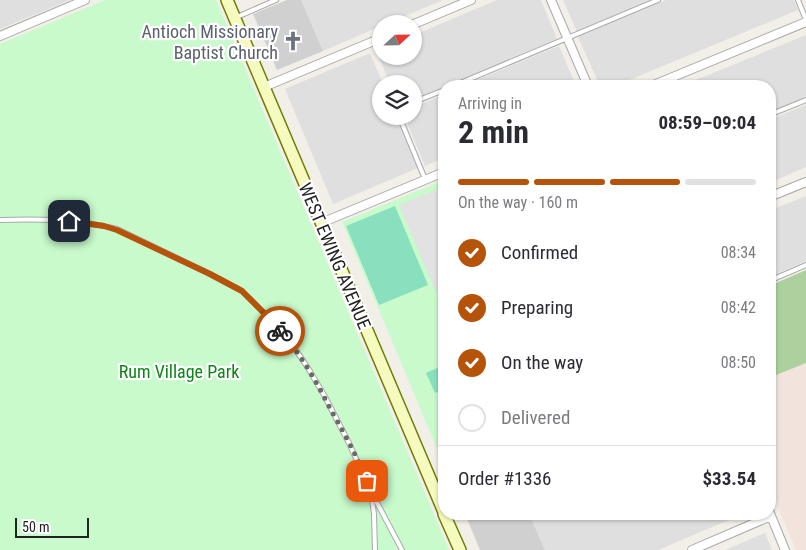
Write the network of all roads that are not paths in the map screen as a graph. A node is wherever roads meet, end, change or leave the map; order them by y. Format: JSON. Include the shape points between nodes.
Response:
{"nodes":[{"id":1,"x":85,"y":0,"type":"edge"},
{"id":2,"x":227,"y":0,"type":"edge"},
{"id":3,"x":276,"y":0,"type":"edge"},
{"id":4,"x":471,"y":0,"type":"edge"},
{"id":5,"x":551,"y":0,"type":"edge"},
{"id":6,"x":658,"y":0,"type":"edge"},
{"id":7,"x":798,"y":0,"type":"edge"},
{"id":8,"x":235,"y":18,"type":"junction"},
{"id":9,"x":422,"y":21,"type":"edge"},
{"id":10,"x":806,"y":21,"type":"edge"},
{"id":11,"x":0,"y":36,"type":"edge"},
{"id":12,"x":568,"y":39,"type":"junction"},
{"id":13,"x":372,"y":42,"type":"edge"},
{"id":14,"x":468,"y":80,"type":"edge"},
{"id":15,"x":585,"y":80,"type":"edge"},
{"id":16,"x":665,"y":80,"type":"edge"},
{"id":17,"x":264,"y":87,"type":"junction"},
{"id":18,"x":438,"y":92,"type":"edge"},
{"id":19,"x":422,"y":99,"type":"edge"},
{"id":20,"x":806,"y":100,"type":"edge"},
{"id":21,"x":776,"y":112,"type":"edge"},
{"id":22,"x":403,"y":125,"type":"edge"},
{"id":23,"x":438,"y":175,"type":"edge"},
{"id":24,"x":425,"y":180,"type":"junction"},
{"id":25,"x":806,"y":182,"type":"edge"},
{"id":26,"x":776,"y":194,"type":"edge"},
{"id":27,"x":0,"y":220,"type":"edge"},
{"id":28,"x":321,"y":223,"type":"junction"},
{"id":29,"x":806,"y":266,"type":"edge"},
{"id":30,"x":776,"y":278,"type":"edge"},
{"id":31,"x":438,"y":489,"type":"edge"},
{"id":32,"x":371,"y":492,"type":"junction"},
{"id":33,"x":447,"y":520,"type":"edge"},
{"id":34,"x":755,"y":520,"type":"edge"},
{"id":35,"x":773,"y":520,"type":"edge"},
{"id":36,"x":375,"y":550,"type":"edge"},
{"id":37,"x":402,"y":550,"type":"edge"},
{"id":38,"x":460,"y":550,"type":"edge"},
{"id":39,"x":692,"y":550,"type":"edge"},
{"id":40,"x":785,"y":550,"type":"edge"}],
"edges":[{"from":1,"to":11,"type":"street"},
{"from":2,"to":8,"type":"street","name":"WEST EWING AVENUE"},
{"from":3,"to":8,"type":"lane"},
{"from":4,"to":9,"type":"street"},
{"from":5,"to":12,"type":"street"},
{"from":6,"to":12,"type":"lane"},
{"from":7,"to":10,"type":"lane"},
{"from":8,"to":17,"type":"street","name":"WEST EWING AVENUE"},
{"from":10,"to":16,"type":"street"},
{"from":12,"to":14,"type":"lane"},
{"from":12,"to":15,"type":"street"},
{"from":13,"to":17,"type":"street"},
{"from":17,"to":28,"type":"street","name":"WEST EWING AVENUE"},
{"from":18,"to":19,"type":"lane"},
{"from":20,"to":21,"type":"lane"},
{"from":22,"to":24,"type":"lane"},
{"from":23,"to":24,"type":"street"},
{"from":24,"to":28,"type":"street"},
{"from":25,"to":26,"type":"street"},
{"from":27,"to":32,"type":"lane","via":[[37,219],[104,226],[242,291],[291,343],[308,368],[349,443]]},
{"from":28,"to":31,"type":"street","name":"WEST EWING AVENUE"},
{"from":29,"to":30,"type":"lane"},
{"from":32,"to":36,"type":"lane"},
{"from":32,"to":37,"type":"lane"},
{"from":33,"to":38,"type":"street","name":"WEST EWING AVENUE"},
{"from":34,"to":39,"type":"street"},
{"from":35,"to":40,"type":"street"}]}
